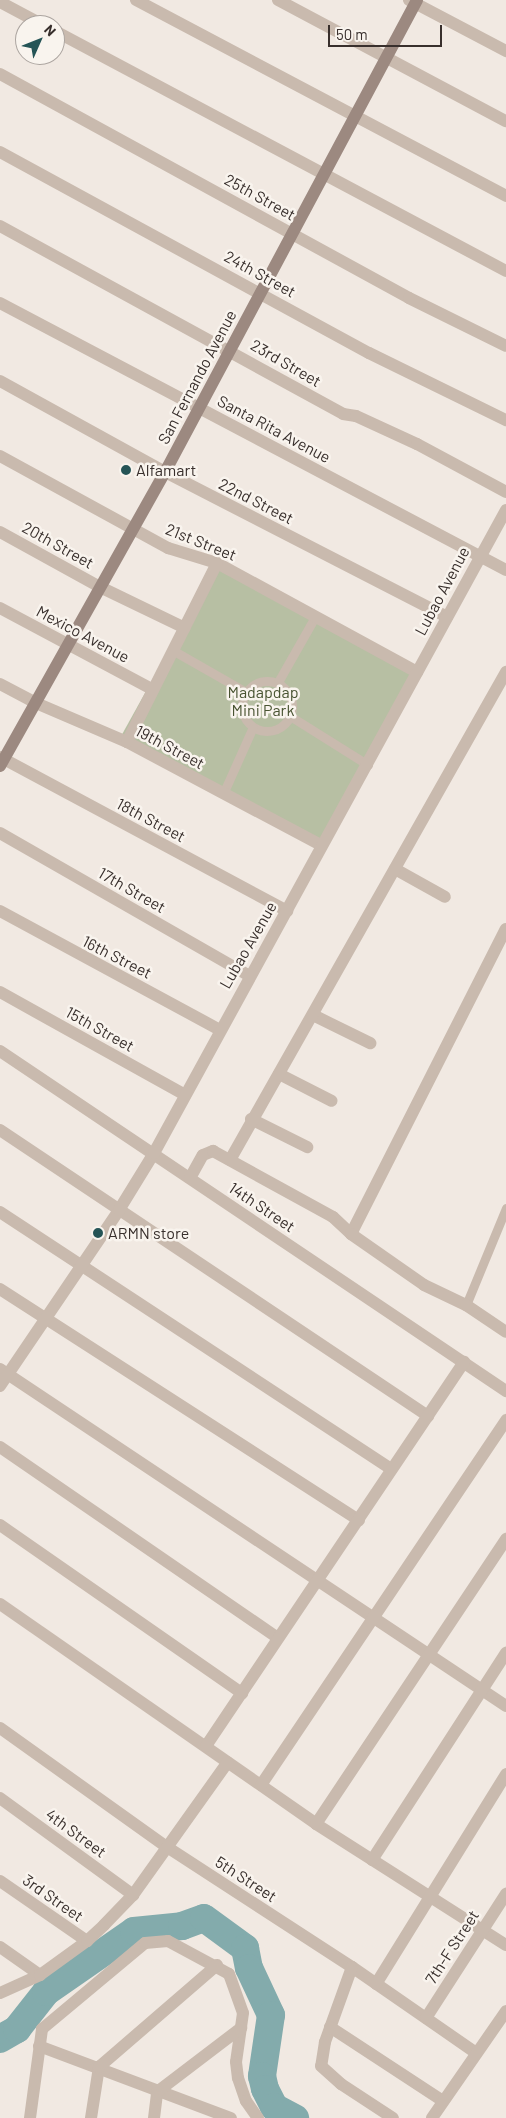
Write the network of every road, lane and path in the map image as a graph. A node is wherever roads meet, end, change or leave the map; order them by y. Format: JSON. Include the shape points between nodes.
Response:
{"nodes":[{"id":1,"x":136,"y":0,"type":"edge"},
{"id":2,"x":278,"y":0,"type":"edge"},
{"id":3,"x":413,"y":1,"type":"edge"},
{"id":4,"x":0,"y":2,"type":"edge"},
{"id":5,"x":24,"y":15,"type":"edge"},
{"id":6,"x":65,"y":37,"type":"edge"},
{"id":7,"x":506,"y":50,"type":"edge"},
{"id":8,"x":388,"y":58,"type":"junction"},
{"id":9,"x":0,"y":74,"type":"edge"},
{"id":10,"x":356,"y":116,"type":"junction"},
{"id":11,"x":506,"y":121,"type":"edge"},
{"id":12,"x":0,"y":152,"type":"edge"},
{"id":13,"x":326,"y":175,"type":"junction"},
{"id":14,"x":506,"y":196,"type":"edge"},
{"id":15,"x":0,"y":226,"type":"edge"},
{"id":16,"x":294,"y":234,"type":"junction"},
{"id":17,"x":506,"y":271,"type":"edge"},
{"id":18,"x":261,"y":293,"type":"junction"},
{"id":19,"x":0,"y":302,"type":"edge"},
{"id":20,"x":506,"y":346,"type":"edge"},
{"id":21,"x":229,"y":349,"type":"junction"},
{"id":22,"x":0,"y":381,"type":"edge"},
{"id":23,"x":197,"y":408,"type":"junction"},
{"id":24,"x":506,"y":420,"type":"edge"},
{"id":25,"x":0,"y":456,"type":"edge"},
{"id":26,"x":165,"y":472,"type":"junction"},
{"id":27,"x":506,"y":492,"type":"edge"},
{"id":28,"x":506,"y":510,"type":"edge"},
{"id":29,"x":131,"y":528,"type":"junction"},
{"id":30,"x":0,"y":532,"type":"edge"},
{"id":31,"x":479,"y":555,"type":"junction"},
{"id":32,"x":217,"y":564,"type":"junction"},
{"id":33,"x":506,"y":570,"type":"edge"},
{"id":34,"x":100,"y":588,"type":"junction"},
{"id":35,"x":0,"y":608,"type":"edge"},
{"id":36,"x":315,"y":617,"type":"junction"},
{"id":37,"x":447,"y":617,"type":"junction"},
{"id":38,"x":185,"y":628,"type":"junction"},
{"id":39,"x":67,"y":644,"type":"junction"},
{"id":40,"x":174,"y":651,"type":"junction"},
{"id":41,"x":417,"y":672,"type":"junction"},
{"id":42,"x":506,"y":672,"type":"edge"},
{"id":43,"x":278,"y":682,"type":"junction"},
{"id":44,"x":0,"y":684,"type":"edge"},
{"id":45,"x":152,"y":689,"type":"junction"},
{"id":46,"x":246,"y":692,"type":"junction"},
{"id":47,"x":36,"y":703,"type":"junction"},
{"id":48,"x":290,"y":716,"type":"junction"},
{"id":49,"x":254,"y":728,"type":"junction"},
{"id":50,"x":127,"y":742,"type":"junction"},
{"id":51,"x":1,"y":761,"type":"edge"},
{"id":52,"x":368,"y":766,"type":"junction"},
{"id":53,"x":223,"y":794,"type":"junction"},
{"id":54,"x":0,"y":834,"type":"edge"},
{"id":55,"x":321,"y":845,"type":"junction"},
{"id":56,"x":395,"y":869,"type":"junction"},
{"id":57,"x":445,"y":897,"type":"dead end"},
{"id":58,"x":0,"y":911,"type":"edge"},
{"id":59,"x":287,"y":911,"type":"junction"},
{"id":60,"x":506,"y":929,"type":"edge"},
{"id":61,"x":248,"y":975,"type":"junction"},
{"id":62,"x":0,"y":992,"type":"edge"},
{"id":63,"x":312,"y":1015,"type":"junction"},
{"id":64,"x":220,"y":1030,"type":"junction"},
{"id":65,"x":370,"y":1042,"type":"dead end"},
{"id":66,"x":0,"y":1051,"type":"edge"},
{"id":67,"x":279,"y":1074,"type":"junction"},
{"id":68,"x":185,"y":1095,"type":"junction"},
{"id":69,"x":332,"y":1101,"type":"dead end"},
{"id":70,"x":251,"y":1120,"type":"junction"},
{"id":71,"x":0,"y":1130,"type":"edge"},
{"id":72,"x":307,"y":1147,"type":"dead end"},
{"id":73,"x":154,"y":1153,"type":"junction"},
{"id":74,"x":230,"y":1160,"type":"junction"},
{"id":75,"x":190,"y":1178,"type":"junction"},
{"id":76,"x":506,"y":1208,"type":"edge"},
{"id":77,"x":119,"y":1210,"type":"junction"},
{"id":78,"x":0,"y":1212,"type":"edge"},
{"id":79,"x":351,"y":1234,"type":"junction"},
{"id":80,"x":82,"y":1266,"type":"junction"},
{"id":81,"x":0,"y":1289,"type":"edge"},
{"id":82,"x":466,"y":1305,"type":"junction"},
{"id":83,"x":44,"y":1318,"type":"junction"},
{"id":84,"x":506,"y":1332,"type":"edge"},
{"id":85,"x":464,"y":1362,"type":"junction"},
{"id":86,"x":4,"y":1372,"type":"edge"},
{"id":87,"x":0,"y":1386,"type":"edge"},
{"id":88,"x":506,"y":1391,"type":"edge"},
{"id":89,"x":428,"y":1416,"type":"junction"},
{"id":90,"x":506,"y":1420,"type":"edge"},
{"id":91,"x":0,"y":1447,"type":"edge"},
{"id":92,"x":391,"y":1469,"type":"junction"},
{"id":93,"x":358,"y":1520,"type":"junction"},
{"id":94,"x":0,"y":1525,"type":"edge"},
{"id":95,"x":506,"y":1539,"type":"edge"},
{"id":96,"x":317,"y":1582,"type":"junction"},
{"id":97,"x":0,"y":1604,"type":"edge"},
{"id":98,"x":372,"y":1618,"type":"junction"},
{"id":99,"x":278,"y":1638,"type":"junction"},
{"id":100,"x":506,"y":1653,"type":"edge"},
{"id":101,"x":429,"y":1654,"type":"junction"},
{"id":102,"x":480,"y":1691,"type":"junction"},
{"id":103,"x":242,"y":1693,"type":"junction"},
{"id":104,"x":506,"y":1706,"type":"edge"},
{"id":105,"x":0,"y":1728,"type":"edge"},
{"id":106,"x":206,"y":1746,"type":"junction"},
{"id":107,"x":228,"y":1762,"type":"junction"},
{"id":108,"x":506,"y":1774,"type":"edge"},
{"id":109,"x":261,"y":1784,"type":"junction"},
{"id":110,"x":0,"y":1798,"type":"edge"},
{"id":111,"x":316,"y":1824,"type":"junction"},
{"id":112,"x":167,"y":1847,"type":"junction"},
{"id":113,"x":372,"y":1860,"type":"junction"},
{"id":114,"x":0,"y":1881,"type":"edge"},
{"id":115,"x":132,"y":1894,"type":"junction"},
{"id":116,"x":506,"y":1894,"type":"edge"},
{"id":117,"x":430,"y":1896,"type":"junction"},
{"id":118,"x":482,"y":1930,"type":"junction"},
{"id":119,"x":87,"y":1941,"type":"junction"},
{"id":120,"x":506,"y":1945,"type":"edge"},
{"id":121,"x":0,"y":1947,"type":"edge"},
{"id":122,"x":217,"y":1965,"type":"junction"},
{"id":123,"x":352,"y":1968,"type":"junction"},
{"id":124,"x":40,"y":1975,"type":"junction"},
{"id":125,"x":376,"y":1984,"type":"junction"},
{"id":126,"x":0,"y":1993,"type":"edge"},
{"id":127,"x":506,"y":2011,"type":"edge"},
{"id":128,"x":426,"y":2018,"type":"junction"},
{"id":129,"x":330,"y":2027,"type":"junction"},
{"id":130,"x":241,"y":2028,"type":"junction"},
{"id":131,"x":39,"y":2046,"type":"junction"},
{"id":132,"x":476,"y":2053,"type":"junction"},
{"id":133,"x":99,"y":2070,"type":"junction"},
{"id":134,"x":157,"y":2092,"type":"junction"},
{"id":135,"x":443,"y":2101,"type":"junction"},
{"id":136,"x":214,"y":2115,"type":"edge"},
{"id":137,"x":30,"y":2118,"type":"edge"},
{"id":138,"x":91,"y":2118,"type":"edge"},
{"id":139,"x":154,"y":2118,"type":"edge"},
{"id":140,"x":231,"y":2118,"type":"edge"},
{"id":141,"x":258,"y":2118,"type":"edge"},
{"id":142,"x":393,"y":2118,"type":"edge"},
{"id":143,"x":432,"y":2118,"type":"edge"}],
"edges":[{"from":1,"to":10,"type":"street"},
{"from":2,"to":8,"type":"street"},
{"from":3,"to":7,"type":"street"},
{"from":3,"to":8,"type":"main road","name":"San Fernando Avenue"},
{"from":4,"to":5,"type":"street"},
{"from":6,"to":13,"type":"street"},
{"from":8,"to":10,"type":"main road","name":"San Fernando Avenue"},
{"from":8,"to":11,"type":"street"},
{"from":9,"to":16,"type":"street","name":"25th Street"},
{"from":10,"to":13,"type":"main road","name":"San Fernando Avenue"},
{"from":10,"to":14,"type":"street"},
{"from":12,"to":18,"type":"street","name":"24th Street"},
{"from":13,"to":16,"type":"main road","name":"San Fernando Avenue"},
{"from":13,"to":17,"type":"street"},
{"from":15,"to":21,"type":"street","name":"23rd Street"},
{"from":16,"to":18,"type":"main road","name":"San Fernando Avenue"},
{"from":16,"to":20,"type":"street","name":"25th Street","via":[[409,298]]},
{"from":18,"to":21,"type":"main road","name":"San Fernando Avenue"},
{"from":18,"to":24,"type":"street","name":"24th Street","via":[[369,353]]},
{"from":19,"to":23,"type":"street","name":"Santa Rita Avenue"},
{"from":21,"to":23,"type":"main road","name":"San Fernando Avenue"},
{"from":21,"to":27,"type":"street","name":"23rd Street","via":[[343,414],[356,416],[417,444]]},
{"from":22,"to":26,"type":"street","name":"22nd Street"},
{"from":23,"to":26,"type":"main road","name":"San Fernando Avenue"},
{"from":23,"to":31,"type":"street","name":"Santa Rita Avenue"},
{"from":25,"to":29,"type":"street","name":"21st Street"},
{"from":26,"to":29,"type":"main road","name":"San Fernando Avenue"},
{"from":26,"to":37,"type":"street","name":"22nd Street"},
{"from":28,"to":31,"type":"street","name":"Lubao Avenue"},
{"from":29,"to":32,"type":"street","name":"21st Street","via":[[168,548]]},
{"from":29,"to":34,"type":"main road","name":"San Fernando Avenue"},
{"from":30,"to":34,"type":"street","name":"20th Street"},
{"from":31,"to":33,"type":"street","name":"Santa Rita Avenue"},
{"from":31,"to":37,"type":"street","name":"Lubao Avenue"},
{"from":32,"to":36,"type":"street","name":"21st Street"},
{"from":32,"to":38,"type":"street"},
{"from":34,"to":38,"type":"street","name":"20th Street"},
{"from":34,"to":39,"type":"main road","name":"San Fernando Avenue"},
{"from":35,"to":39,"type":"street","name":"Mexico Avenue"},
{"from":36,"to":41,"type":"street","name":"21st Street"},
{"from":36,"to":43,"type":"lane"},
{"from":37,"to":41,"type":"street","name":"Lubao Avenue"},
{"from":38,"to":40,"type":"street"},
{"from":39,"to":45,"type":"street","name":"Mexico Avenue"},
{"from":39,"to":47,"type":"main road","name":"San Fernando Avenue"},
{"from":40,"to":45,"type":"street"},
{"from":40,"to":46,"type":"lane"},
{"from":41,"to":52,"type":"street","name":"Lubao Avenue"},
{"from":42,"to":56,"type":"street"},
{"from":43,"to":46,"type":"lane","via":[[263,680]]},
{"from":43,"to":48,"type":"lane","via":[[287,689],[292,701]]},
{"from":44,"to":47,"type":"street","name":"19th Street"},
{"from":45,"to":50,"type":"street"},
{"from":46,"to":49,"type":"lane","via":[[242,704],[244,718]]},
{"from":47,"to":50,"type":"street","name":"19th Street"},
{"from":47,"to":51,"type":"main road","name":"San Fernando Avenue"},
{"from":48,"to":49,"type":"lane","via":[[275,730]]},
{"from":48,"to":52,"type":"lane"},
{"from":49,"to":53,"type":"lane"},
{"from":50,"to":53,"type":"street","name":"19th Street"},
{"from":51,"to":59,"type":"street","name":"18th Street"},
{"from":52,"to":55,"type":"street","name":"Lubao Avenue"},
{"from":53,"to":55,"type":"street","name":"19th Street"},
{"from":54,"to":61,"type":"street","name":"17th Street"},
{"from":55,"to":59,"type":"street","name":"Lubao Avenue"},
{"from":56,"to":57,"type":"street"},
{"from":56,"to":63,"type":"street"},
{"from":58,"to":64,"type":"street","name":"16th Street"},
{"from":59,"to":61,"type":"street","name":"Lubao Avenue"},
{"from":60,"to":79,"type":"street"},
{"from":61,"to":64,"type":"street","name":"Lubao Avenue"},
{"from":62,"to":68,"type":"street","name":"15th Street"},
{"from":63,"to":65,"type":"street"},
{"from":63,"to":67,"type":"street"},
{"from":64,"to":68,"type":"street","name":"Lubao Avenue"},
{"from":66,"to":73,"type":"street","name":"14th Street"},
{"from":67,"to":69,"type":"street"},
{"from":67,"to":70,"type":"street"},
{"from":68,"to":73,"type":"street","name":"Lubao Avenue"},
{"from":70,"to":72,"type":"street"},
{"from":70,"to":74,"type":"street"},
{"from":71,"to":77,"type":"street"},
{"from":73,"to":75,"type":"street","name":"14th Street"},
{"from":73,"to":77,"type":"street","name":"Lubao Avenue"},
{"from":74,"to":75,"type":"street","via":[[207,1152]]},
{"from":74,"to":79,"type":"street","via":[[333,1217]]},
{"from":75,"to":85,"type":"street","name":"14th Street"},
{"from":76,"to":82,"type":"lane"},
{"from":77,"to":80,"type":"street","name":"Lubao Avenue"},
{"from":77,"to":89,"type":"street"},
{"from":78,"to":80,"type":"street"},
{"from":79,"to":82,"type":"street","via":[[424,1285]]},
{"from":80,"to":83,"type":"street","name":"Lubao Avenue"},
{"from":80,"to":92,"type":"street"},
{"from":81,"to":83,"type":"street"},
{"from":82,"to":84,"type":"street"},
{"from":83,"to":86,"type":"street","name":"Lubao Avenue"},
{"from":83,"to":93,"type":"street"},
{"from":85,"to":88,"type":"street","name":"14th Street"},
{"from":85,"to":89,"type":"street"},
{"from":86,"to":87,"type":"street","name":"Lubao Avenue"},
{"from":86,"to":96,"type":"street"},
{"from":89,"to":92,"type":"street"},
{"from":90,"to":98,"type":"street"},
{"from":91,"to":99,"type":"street"},
{"from":92,"to":93,"type":"street"},
{"from":93,"to":96,"type":"street"},
{"from":94,"to":103,"type":"street"},
{"from":95,"to":101,"type":"street"},
{"from":96,"to":98,"type":"street"},
{"from":96,"to":99,"type":"street"},
{"from":97,"to":106,"type":"street"},
{"from":98,"to":101,"type":"street"},
{"from":98,"to":109,"type":"street"},
{"from":99,"to":103,"type":"street"},
{"from":100,"to":102,"type":"street"},
{"from":101,"to":102,"type":"street"},
{"from":101,"to":111,"type":"street"},
{"from":102,"to":104,"type":"street"},
{"from":102,"to":113,"type":"street"},
{"from":103,"to":106,"type":"street"},
{"from":105,"to":112,"type":"street","name":"5th Street"},
{"from":106,"to":107,"type":"street"},
{"from":107,"to":109,"type":"street"},
{"from":107,"to":112,"type":"street"},
{"from":108,"to":117,"type":"street"},
{"from":109,"to":111,"type":"street"},
{"from":110,"to":115,"type":"street","name":"4th Street"},
{"from":111,"to":113,"type":"street"},
{"from":112,"to":115,"type":"street"},
{"from":112,"to":123,"type":"street","name":"5th Street"},
{"from":113,"to":117,"type":"street"},
{"from":114,"to":119,"type":"street","name":"3rd Street"},
{"from":115,"to":119,"type":"street"},
{"from":116,"to":118,"type":"street","name":"7th-F Street"},
{"from":117,"to":118,"type":"street"},
{"from":117,"to":125,"type":"street"},
{"from":118,"to":120,"type":"street"},
{"from":118,"to":128,"type":"street","name":"7th-F Street"},
{"from":119,"to":124,"type":"street"},
{"from":121,"to":124,"type":"street"},
{"from":122,"to":130,"type":"street","via":[[229,1974],[243,2013]]},
{"from":122,"to":131,"type":"street","via":[[168,1942],[145,1943],[42,2029]]},
{"from":122,"to":133,"type":"street"},
{"from":123,"to":125,"type":"street","name":"5th Street"},
{"from":123,"to":129,"type":"street"},
{"from":124,"to":126,"type":"street"},
{"from":125,"to":128,"type":"street","name":"5th Street"},
{"from":127,"to":132,"type":"street"},
{"from":128,"to":132,"type":"street","name":"5th Street"},
{"from":129,"to":135,"type":"street"},
{"from":129,"to":142,"type":"street","via":[[322,2068]]},
{"from":130,"to":134,"type":"street"},
{"from":130,"to":141,"type":"street","via":[[236,2062],[238,2078],[246,2101]]},
{"from":131,"to":133,"type":"street"},
{"from":131,"to":137,"type":"street"},
{"from":132,"to":135,"type":"street"},
{"from":133,"to":134,"type":"street"},
{"from":133,"to":138,"type":"street"},
{"from":134,"to":136,"type":"street"},
{"from":134,"to":139,"type":"street"},
{"from":135,"to":143,"type":"street"},
{"from":136,"to":140,"type":"street"}]}
